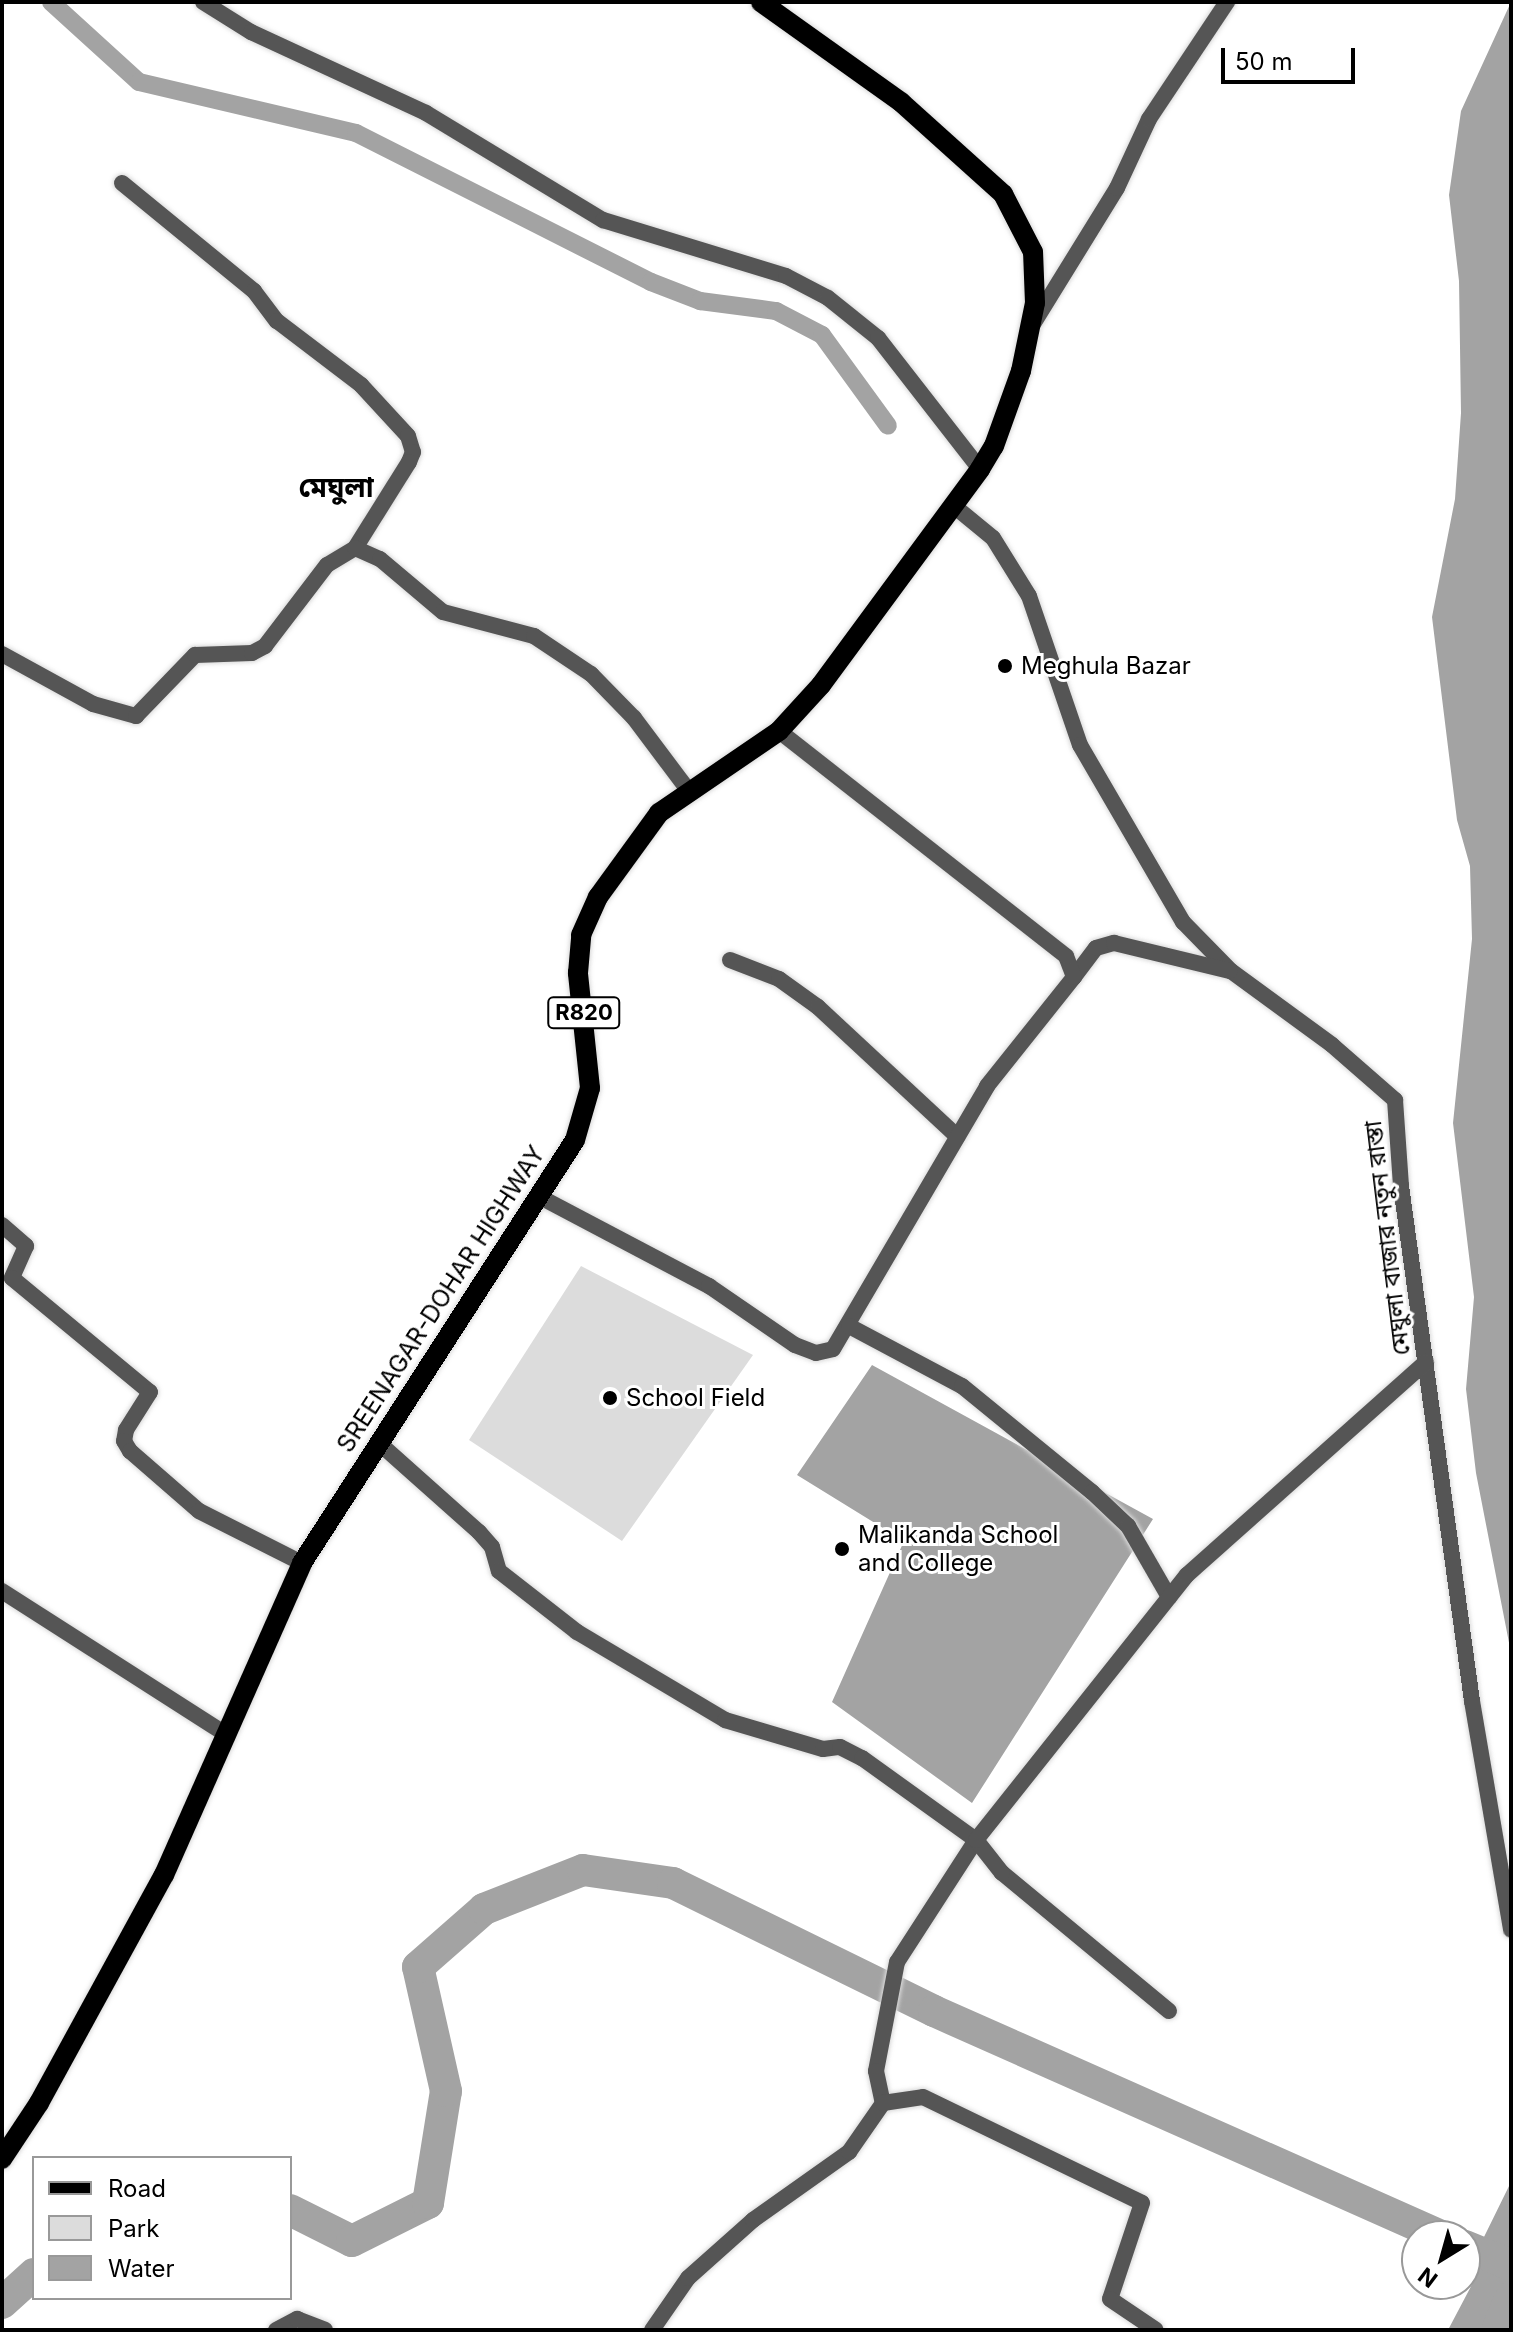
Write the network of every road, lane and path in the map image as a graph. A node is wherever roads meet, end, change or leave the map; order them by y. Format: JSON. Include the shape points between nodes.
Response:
{"nodes":[{"id":1,"x":203,"y":2,"type":"edge"},
{"id":2,"x":761,"y":2,"type":"edge"},
{"id":3,"x":1227,"y":2,"type":"edge"},
{"id":4,"x":122,"y":183,"type":"dead end"},
{"id":5,"x":1030,"y":329,"type":"junction"},
{"id":6,"x":980,"y":469,"type":"junction"},
{"id":7,"x":954,"y":506,"type":"junction"},
{"id":8,"x":355,"y":548,"type":"junction"},
{"id":9,"x":2,"y":654,"type":"edge"},
{"id":10,"x":779,"y":731,"type":"junction"},
{"id":11,"x":688,"y":790,"type":"junction"},
{"id":12,"x":730,"y":960,"type":"dead end"},
{"id":13,"x":1231,"y":971,"type":"junction"},
{"id":14,"x":1074,"y":977,"type":"junction"},
{"id":15,"x":957,"y":1136,"type":"junction"},
{"id":16,"x":542,"y":1198,"type":"junction"},
{"id":17,"x":2,"y":1225,"type":"edge"},
{"id":18,"x":849,"y":1326,"type":"junction"},
{"id":19,"x":1426,"y":1362,"type":"junction"},
{"id":20,"x":379,"y":1443,"type":"junction"},
{"id":21,"x":302,"y":1563,"type":"junction"},
{"id":22,"x":2,"y":1591,"type":"edge"},
{"id":23,"x":1169,"y":1597,"type":"junction"},
{"id":24,"x":227,"y":1735,"type":"junction"},
{"id":25,"x":976,"y":1840,"type":"junction"},
{"id":26,"x":1511,"y":1930,"type":"edge"},
{"id":27,"x":1169,"y":2011,"type":"dead end"},
{"id":28,"x":883,"y":2103,"type":"junction"},
{"id":29,"x":2,"y":2159,"type":"edge"},
{"id":30,"x":276,"y":2330,"type":"edge"},
{"id":31,"x":325,"y":2330,"type":"edge"},
{"id":32,"x":652,"y":2330,"type":"edge"},
{"id":33,"x":1156,"y":2330,"type":"edge"}],
"edges":[{"from":1,"to":6,"type":"street","via":[[251,32],[426,113],[603,220],[786,276],[828,298],[878,338]]},
{"from":2,"to":5,"type":"main road","name":"SREENAGAR-DOHAR HIGHWAY","number":"R820","via":[[901,102],[1003,194],[1033,252]]},
{"from":3,"to":5,"type":"street","via":[[1149,119],[1117,188]]},
{"from":4,"to":8,"type":"street","via":[[254,291],[277,321],[361,385],[408,436],[413,452],[409,462]]},
{"from":5,"to":6,"type":"main road","name":"SREENAGAR-DOHAR HIGHWAY","number":"R820","via":[[1021,371],[994,446]]},
{"from":6,"to":7,"type":"main road","name":"SREENAGAR-DOHAR HIGHWAY","number":"R820"},
{"from":7,"to":10,"type":"main road","name":"SREENAGAR-DOHAR HIGHWAY","number":"R820","via":[[821,685]]},
{"from":7,"to":13,"type":"street","name":"মেঘুলা বাজার নতুন রাস্তা","via":[[993,538],[1029,596],[1080,745],[1183,922]]},
{"from":8,"to":9,"type":"street","via":[[327,565],[265,646],[252,653],[195,655],[136,716],[93,704]]},
{"from":8,"to":11,"type":"street","via":[[380,559],[443,612],[534,636],[591,674],[634,718]]},
{"from":10,"to":11,"type":"main road","name":"SREENAGAR-DOHAR HIGHWAY","number":"R820"},
{"from":10,"to":14,"type":"street","via":[[1066,956]]},
{"from":11,"to":16,"type":"main road","name":"SREENAGAR-DOHAR HIGHWAY","number":"R820","via":[[659,813],[581,935],[578,973],[590,1088],[575,1140]]},
{"from":12,"to":15,"type":"street","via":[[779,979],[818,1007]]},
{"from":13,"to":14,"type":"street","via":[[1114,943],[1096,948]]},
{"from":13,"to":19,"type":"street","name":"মেঘুলা বাজার নতুন রাস্তা","via":[[1332,1045],[1395,1100]]},
{"from":14,"to":15,"type":"street","via":[[987,1086]]},
{"from":15,"to":18,"type":"street"},
{"from":16,"to":18,"type":"street","via":[[709,1286],[795,1345],[816,1353],[833,1349]]},
{"from":16,"to":20,"type":"main road","name":"SREENAGAR-DOHAR HIGHWAY","number":"R820"},
{"from":17,"to":21,"type":"street","via":[[26,1246],[12,1278],[150,1392],[126,1430],[124,1441],[130,1451],[199,1511]]},
{"from":18,"to":23,"type":"street","via":[[962,1386],[1092,1492],[1128,1526]]},
{"from":19,"to":23,"type":"street","via":[[1187,1575]]},
{"from":19,"to":26,"type":"street","name":"মেঘুলা বাজার নতুন রাস্তা","via":[[1472,1701]]},
{"from":20,"to":21,"type":"main road","name":"SREENAGAR-DOHAR HIGHWAY","number":"R820"},
{"from":20,"to":25,"type":"street","via":[[479,1532],[492,1547],[499,1571],[577,1632],[725,1720],[809,1746],[840,1747],[862,1758]]},
{"from":21,"to":24,"type":"main road","name":"SREENAGAR-DOHAR HIGHWAY","number":"R820"},
{"from":22,"to":24,"type":"street"},
{"from":23,"to":25,"type":"street"},
{"from":24,"to":29,"type":"main road","name":"SREENAGAR-DOHAR HIGHWAY","number":"R820","via":[[157,1888],[39,2103]]},
{"from":25,"to":27,"type":"street","via":[[1002,1873]]},
{"from":25,"to":28,"type":"street","via":[[897,1962],[876,2071]]},
{"from":28,"to":32,"type":"street","via":[[849,2152],[753,2220],[688,2278]]},
{"from":28,"to":33,"type":"street","via":[[923,2097],[1142,2203],[1110,2299]]},
{"from":30,"to":31,"type":"street","via":[[297,2319]]}]}
